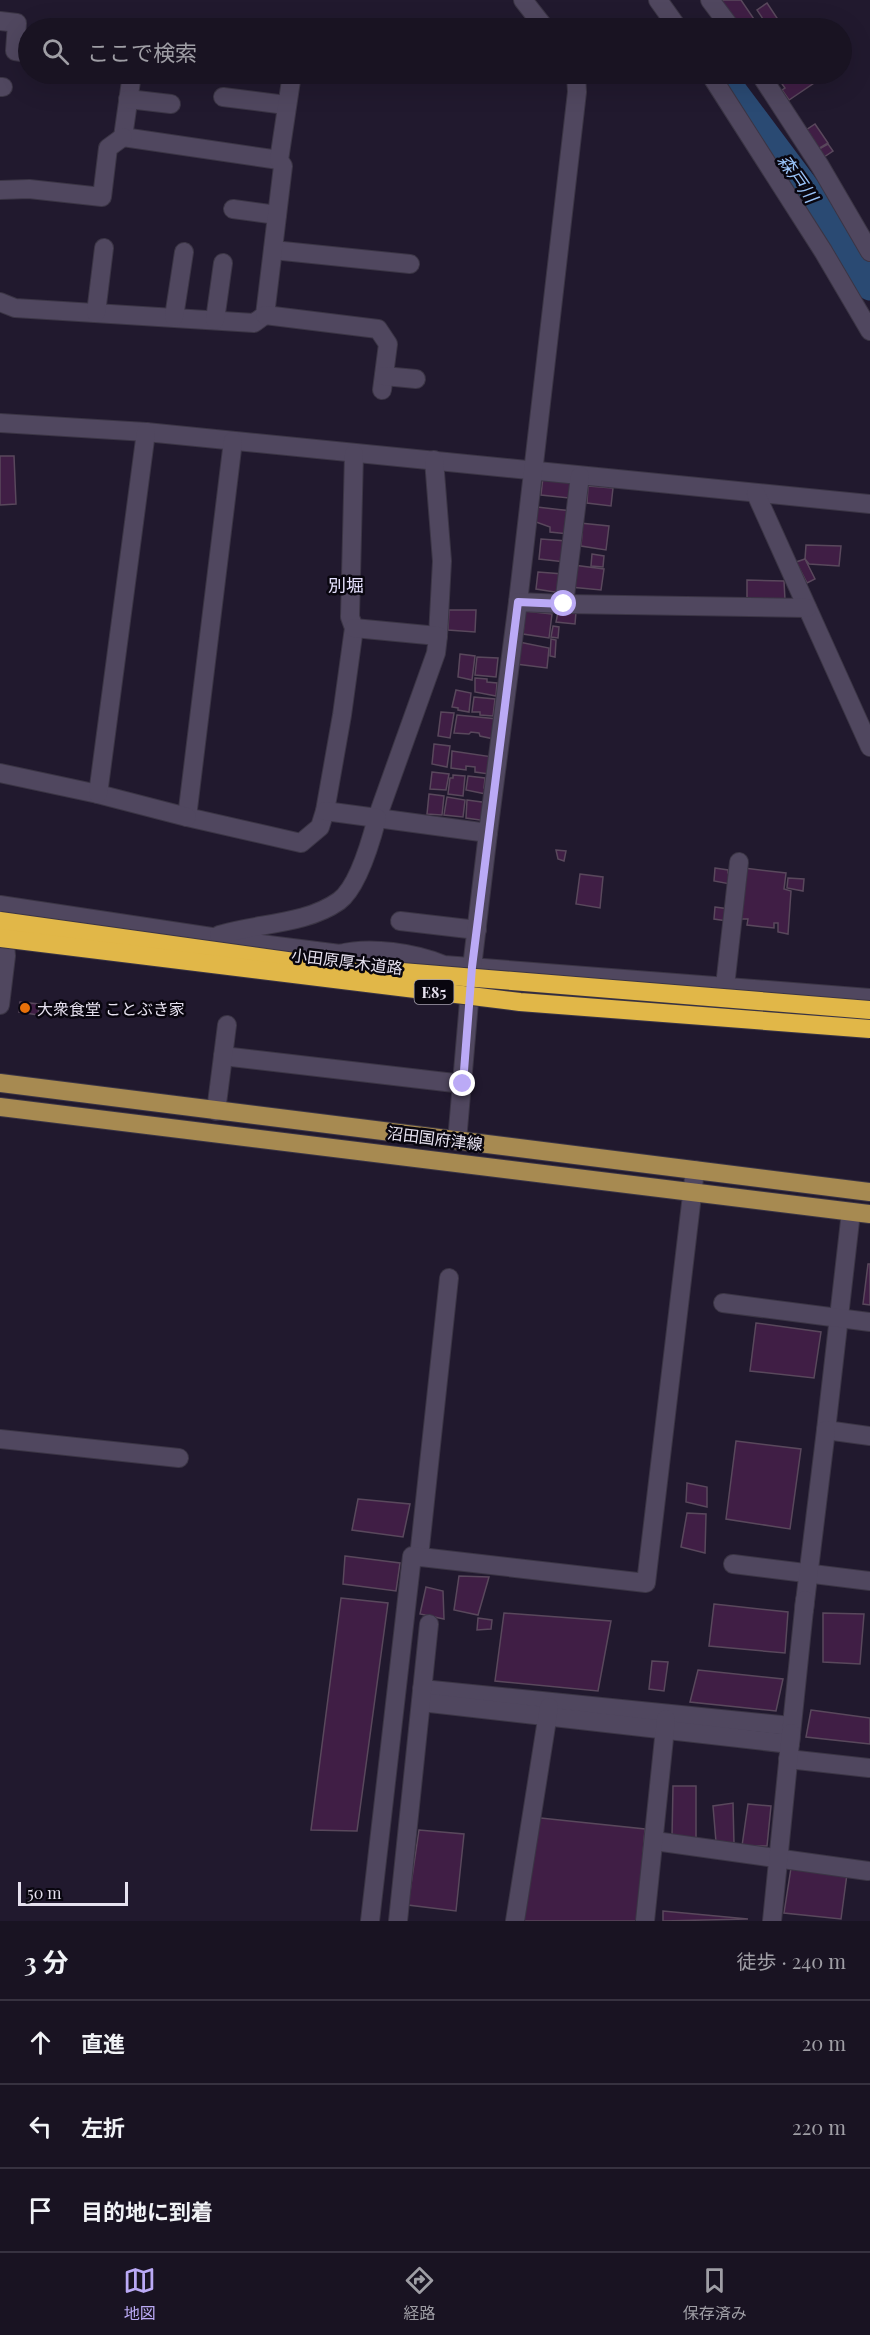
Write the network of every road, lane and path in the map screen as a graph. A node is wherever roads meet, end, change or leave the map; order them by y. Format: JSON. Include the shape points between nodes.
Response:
{"nodes":[{"id":1,"x":523,"y":0,"type":"edge"},
{"id":2,"x":658,"y":0,"type":"edge"},
{"id":3,"x":710,"y":0,"type":"edge"},
{"id":4,"x":537,"y":18,"type":"edge"},
{"id":5,"x":671,"y":18,"type":"edge"},
{"id":6,"x":723,"y":18,"type":"edge"},
{"id":7,"x":0,"y":21,"type":"edge"},
{"id":8,"x":18,"y":51,"type":"edge"},
{"id":9,"x":130,"y":84,"type":"edge"},
{"id":10,"x":290,"y":84,"type":"edge"},
{"id":11,"x":577,"y":84,"type":"edge"},
{"id":12,"x":716,"y":84,"type":"edge"},
{"id":13,"x":767,"y":84,"type":"edge"},
{"id":14,"x":223,"y":97,"type":"dead end"},
{"id":15,"x":128,"y":99,"type":"junction"},
{"id":16,"x":171,"y":104,"type":"dead end"},
{"id":17,"x":286,"y":105,"type":"junction"},
{"id":18,"x":123,"y":137,"type":"junction"},
{"id":19,"x":279,"y":160,"type":"junction"},
{"id":20,"x":0,"y":190,"type":"edge"},
{"id":21,"x":233,"y":209,"type":"dead end"},
{"id":22,"x":277,"y":215,"type":"junction"},
{"id":23,"x":104,"y":248,"type":"dead end"},
{"id":24,"x":273,"y":250,"type":"junction"},
{"id":25,"x":184,"y":252,"type":"dead end"},
{"id":26,"x":870,"y":252,"type":"edge"},
{"id":27,"x":223,"y":263,"type":"dead end"},
{"id":28,"x":410,"y":264,"type":"dead end"},
{"id":29,"x":0,"y":302,"type":"edge"},
{"id":30,"x":96,"y":313,"type":"junction"},
{"id":31,"x":265,"y":315,"type":"junction"},
{"id":32,"x":174,"y":317,"type":"junction"},
{"id":33,"x":215,"y":320,"type":"junction"},
{"id":34,"x":870,"y":331,"type":"edge"},
{"id":35,"x":416,"y":379,"type":"dead end"},
{"id":36,"x":0,"y":423,"type":"edge"},
{"id":37,"x":146,"y":432,"type":"junction"},
{"id":38,"x":233,"y":441,"type":"junction"},
{"id":39,"x":354,"y":454,"type":"junction"},
{"id":40,"x":434,"y":460,"type":"junction"},
{"id":41,"x":533,"y":471,"type":"junction"},
{"id":42,"x":580,"y":476,"type":"junction"},
{"id":43,"x":756,"y":494,"type":"junction"},
{"id":44,"x":870,"y":504,"type":"edge"},
{"id":45,"x":518,"y":602,"type":"junction"},
{"id":46,"x":564,"y":604,"type":"junction"},
{"id":47,"x":807,"y":608,"type":"junction"},
{"id":48,"x":354,"y":628,"type":"junction"},
{"id":49,"x":438,"y":636,"type":"junction"},
{"id":50,"x":870,"y":747,"type":"edge"},
{"id":51,"x":0,"y":773,"type":"edge"},
{"id":52,"x":98,"y":794,"type":"junction"},
{"id":53,"x":325,"y":811,"type":"junction"},
{"id":54,"x":187,"y":817,"type":"junction"},
{"id":55,"x":377,"y":818,"type":"junction"},
{"id":56,"x":488,"y":833,"type":"junction"},
{"id":57,"x":739,"y":862,"type":"dead end"},
{"id":58,"x":0,"y":906,"type":"edge"},
{"id":59,"x":400,"y":921,"type":"dead end"},
{"id":60,"x":477,"y":930,"type":"junction"},
{"id":61,"x":214,"y":937,"type":"junction"},
{"id":62,"x":0,"y":938,"type":"edge"},
{"id":63,"x":3,"y":956,"type":"edge"},
{"id":64,"x":472,"y":967,"type":"junction"},
{"id":65,"x":725,"y":986,"type":"junction"},
{"id":66,"x":870,"y":999,"type":"edge"},
{"id":67,"x":0,"y":1005,"type":"edge"},
{"id":68,"x":870,"y":1010,"type":"edge"},
{"id":69,"x":227,"y":1025,"type":"dead end"},
{"id":70,"x":870,"y":1029,"type":"edge"},
{"id":71,"x":223,"y":1056,"type":"junction"},
{"id":72,"x":0,"y":1083,"type":"edge"},
{"id":73,"x":463,"y":1084,"type":"junction"},
{"id":74,"x":0,"y":1107,"type":"edge"},
{"id":75,"x":216,"y":1111,"type":"junction"},
{"id":76,"x":456,"y":1141,"type":"junction"},
{"id":77,"x":694,"y":1170,"type":"junction"},
{"id":78,"x":870,"y":1192,"type":"edge"},
{"id":79,"x":692,"y":1193,"type":"junction"},
{"id":80,"x":851,"y":1212,"type":"junction"},
{"id":81,"x":870,"y":1214,"type":"edge"},
{"id":82,"x":449,"y":1278,"type":"dead end"},
{"id":83,"x":723,"y":1303,"type":"dead end"},
{"id":84,"x":839,"y":1318,"type":"junction"},
{"id":85,"x":870,"y":1322,"type":"edge"},
{"id":86,"x":826,"y":1430,"type":"junction"},
{"id":87,"x":870,"y":1436,"type":"edge"},
{"id":88,"x":0,"y":1439,"type":"edge"},
{"id":89,"x":179,"y":1458,"type":"dead end"},
{"id":90,"x":419,"y":1557,"type":"junction"},
{"id":91,"x":733,"y":1564,"type":"dead end"},
{"id":92,"x":808,"y":1573,"type":"junction"},
{"id":93,"x":870,"y":1581,"type":"edge"},
{"id":94,"x":805,"y":1600,"type":"junction"},
{"id":95,"x":429,"y":1624,"type":"dead end"},
{"id":96,"x":421,"y":1695,"type":"junction"},
{"id":97,"x":548,"y":1710,"type":"junction"},
{"id":98,"x":665,"y":1721,"type":"junction"},
{"id":99,"x":791,"y":1726,"type":"junction"},
{"id":100,"x":789,"y":1751,"type":"junction"},
{"id":101,"x":869,"y":1767,"type":"edge"},
{"id":102,"x":662,"y":1842,"type":"dead end"},
{"id":103,"x":778,"y":1860,"type":"junction"},
{"id":104,"x":868,"y":1871,"type":"dead end"},
{"id":105,"x":370,"y":1921,"type":"edge"},
{"id":106,"x":398,"y":1921,"type":"edge"},
{"id":107,"x":515,"y":1921,"type":"edge"},
{"id":108,"x":645,"y":1921,"type":"edge"},
{"id":109,"x":772,"y":1921,"type":"edge"}],
"edges":[{"from":1,"to":4,"type":"street"},
{"from":2,"to":5,"type":"street"},
{"from":3,"to":6,"type":"street"},
{"from":7,"to":8,"type":"street","via":[[17,23]]},
{"from":9,"to":15,"type":"street"},
{"from":10,"to":17,"type":"street"},
{"from":11,"to":41,"type":"street"},
{"from":12,"to":34,"type":"street"},
{"from":13,"to":26,"type":"street"},
{"from":14,"to":17,"type":"street"},
{"from":15,"to":16,"type":"street"},
{"from":15,"to":18,"type":"street"},
{"from":17,"to":19,"type":"street"},
{"from":18,"to":19,"type":"street"},
{"from":18,"to":20,"type":"street","via":[[108,148],[102,197]]},
{"from":19,"to":22,"type":"street","via":[[283,166]]},
{"from":21,"to":22,"type":"street"},
{"from":22,"to":24,"type":"street"},
{"from":23,"to":30,"type":"street"},
{"from":24,"to":28,"type":"street"},
{"from":24,"to":31,"type":"street"},
{"from":25,"to":32,"type":"street"},
{"from":27,"to":33,"type":"street"},
{"from":29,"to":30,"type":"street","via":[[15,308]]},
{"from":30,"to":32,"type":"street"},
{"from":31,"to":33,"type":"street","via":[[254,323]]},
{"from":31,"to":35,"type":"street","via":[[378,329],[388,344],[383,383]]},
{"from":32,"to":33,"type":"street"},
{"from":36,"to":37,"type":"street"},
{"from":37,"to":38,"type":"street"},
{"from":37,"to":52,"type":"street"},
{"from":38,"to":39,"type":"street"},
{"from":38,"to":54,"type":"street"},
{"from":39,"to":40,"type":"street"},
{"from":39,"to":48,"type":"street","via":[[350,617]]},
{"from":40,"to":41,"type":"street"},
{"from":40,"to":49,"type":"street","via":[[442,561]]},
{"from":41,"to":42,"type":"street"},
{"from":41,"to":45,"type":"street"},
{"from":42,"to":43,"type":"street"},
{"from":42,"to":46,"type":"street"},
{"from":43,"to":44,"type":"street"},
{"from":43,"to":47,"type":"street"},
{"from":45,"to":46,"type":"street"},
{"from":45,"to":56,"type":"street"},
{"from":46,"to":47,"type":"street"},
{"from":47,"to":50,"type":"street"},
{"from":48,"to":49,"type":"street"},
{"from":48,"to":53,"type":"street"},
{"from":49,"to":55,"type":"street","via":[[436,653]]},
{"from":51,"to":52,"type":"street"},
{"from":52,"to":54,"type":"street"},
{"from":53,"to":54,"type":"street","via":[[320,827],[301,843]]},
{"from":53,"to":55,"type":"street"},
{"from":55,"to":56,"type":"street"},
{"from":55,"to":61,"type":"street","via":[[363,863],[340,900],[307,915]]},
{"from":56,"to":60,"type":"street"},
{"from":57,"to":65,"type":"street"},
{"from":58,"to":61,"type":"street"},
{"from":58,"to":63,"type":"street"},
{"from":58,"to":68,"type":"highway","name":"小田原厚木道路","number":"E85","bridge":true,"via":[[316,965]]},
{"from":59,"to":60,"type":"street"},
{"from":60,"to":64,"type":"street"},
{"from":61,"to":64,"type":"street","via":[[340,954],[356,950],[424,956],[444,965]]},
{"from":62,"to":70,"type":"highway","name":"小田原厚木道路","number":"E85","bridge":true,"via":[[520,1002]]},
{"from":63,"to":67,"type":"street"},
{"from":64,"to":65,"type":"street"},
{"from":64,"to":73,"type":"street"},
{"from":65,"to":66,"type":"street"},
{"from":69,"to":71,"type":"street"},
{"from":71,"to":73,"type":"street"},
{"from":71,"to":75,"type":"street"},
{"from":72,"to":75,"type":"main road","name":"沼田国府津線"},
{"from":73,"to":76,"type":"street"},
{"from":74,"to":79,"type":"main road","name":"沼田国府津線"},
{"from":75,"to":76,"type":"main road","name":"沼田国府津線"},
{"from":76,"to":77,"type":"main road","name":"沼田国府津線"},
{"from":77,"to":78,"type":"main road","name":"沼田国府津線"},
{"from":77,"to":79,"type":"street"},
{"from":79,"to":80,"type":"main road","name":"沼田国府津線"},
{"from":79,"to":90,"type":"street","via":[[646,1583]]},
{"from":80,"to":81,"type":"main road","name":"沼田国府津線"},
{"from":80,"to":84,"type":"street"},
{"from":82,"to":90,"type":"street"},
{"from":83,"to":84,"type":"street"},
{"from":84,"to":85,"type":"street"},
{"from":84,"to":86,"type":"street"},
{"from":86,"to":87,"type":"street"},
{"from":86,"to":92,"type":"street"},
{"from":88,"to":89,"type":"street"},
{"from":90,"to":105,"type":"street","via":[[412,1556]]},
{"from":91,"to":92,"type":"street"},
{"from":92,"to":93,"type":"street"},
{"from":92,"to":94,"type":"street"},
{"from":94,"to":99,"type":"street"},
{"from":94,"to":100,"type":"street"},
{"from":95,"to":96,"type":"street"},
{"from":96,"to":97,"type":"street"},
{"from":96,"to":106,"type":"street"},
{"from":97,"to":98,"type":"street"},
{"from":97,"to":107,"type":"street"},
{"from":98,"to":99,"type":"street"},
{"from":98,"to":100,"type":"street"},
{"from":98,"to":108,"type":"street"},
{"from":99,"to":100,"type":"street"},
{"from":100,"to":101,"type":"street"},
{"from":100,"to":103,"type":"street"},
{"from":102,"to":103,"type":"street"},
{"from":103,"to":104,"type":"street"},
{"from":103,"to":109,"type":"street"}]}
